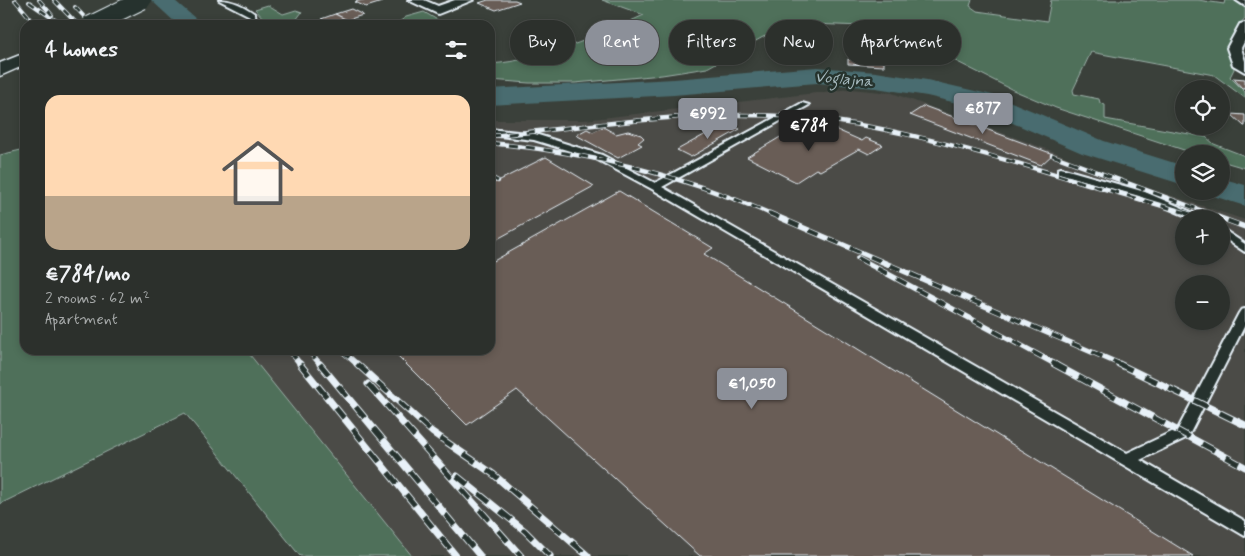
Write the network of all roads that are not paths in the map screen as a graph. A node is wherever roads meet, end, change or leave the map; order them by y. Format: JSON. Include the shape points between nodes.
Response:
{"nodes":[{"id":1,"x":142,"y":0,"type":"edge"},
{"id":2,"x":222,"y":0,"type":"edge"},
{"id":3,"x":414,"y":0,"type":"edge"},
{"id":4,"x":467,"y":0,"type":"edge"},
{"id":5,"x":101,"y":20,"type":"edge"},
{"id":6,"x":254,"y":20,"type":"edge"},
{"id":7,"x":1245,"y":26,"type":"edge"},
{"id":8,"x":20,"y":60,"type":"edge"},
{"id":9,"x":1245,"y":68,"type":"edge"},
{"id":10,"x":0,"y":70,"type":"edge"},
{"id":11,"x":805,"y":105,"type":"dead end"},
{"id":12,"x":495,"y":133,"type":"edge"},
{"id":13,"x":1061,"y":171,"type":"dead end"},
{"id":14,"x":655,"y":187,"type":"junction"},
{"id":15,"x":1181,"y":210,"type":"edge"},
{"id":16,"x":1230,"y":238,"type":"edge"},
{"id":17,"x":1245,"y":250,"type":"edge"},
{"id":18,"x":1245,"y":313,"type":"edge"},
{"id":19,"x":1126,"y":460,"type":"junction"},
{"id":20,"x":1245,"y":529,"type":"edge"}],
"edges":[{"from":1,"to":5,"type":"street","bridge":true},
{"from":2,"to":6,"type":"lane","via":[[253,15]]},
{"from":3,"to":4,"type":"street","via":[[438,10]]},
{"from":7,"to":9,"type":"street","via":[[1234,48],[1238,62]]},
{"from":8,"to":10,"type":"street"},
{"from":11,"to":14,"type":"lane"},
{"from":12,"to":14,"type":"lane","via":[[534,137],[599,157]]},
{"from":13,"to":15,"type":"lane","via":[[1142,194]]},
{"from":14,"to":19,"type":"lane"},
{"from":16,"to":17,"type":"lane"},
{"from":18,"to":19,"type":"lane","via":[[1183,433]]},
{"from":19,"to":20,"type":"lane"}]}
